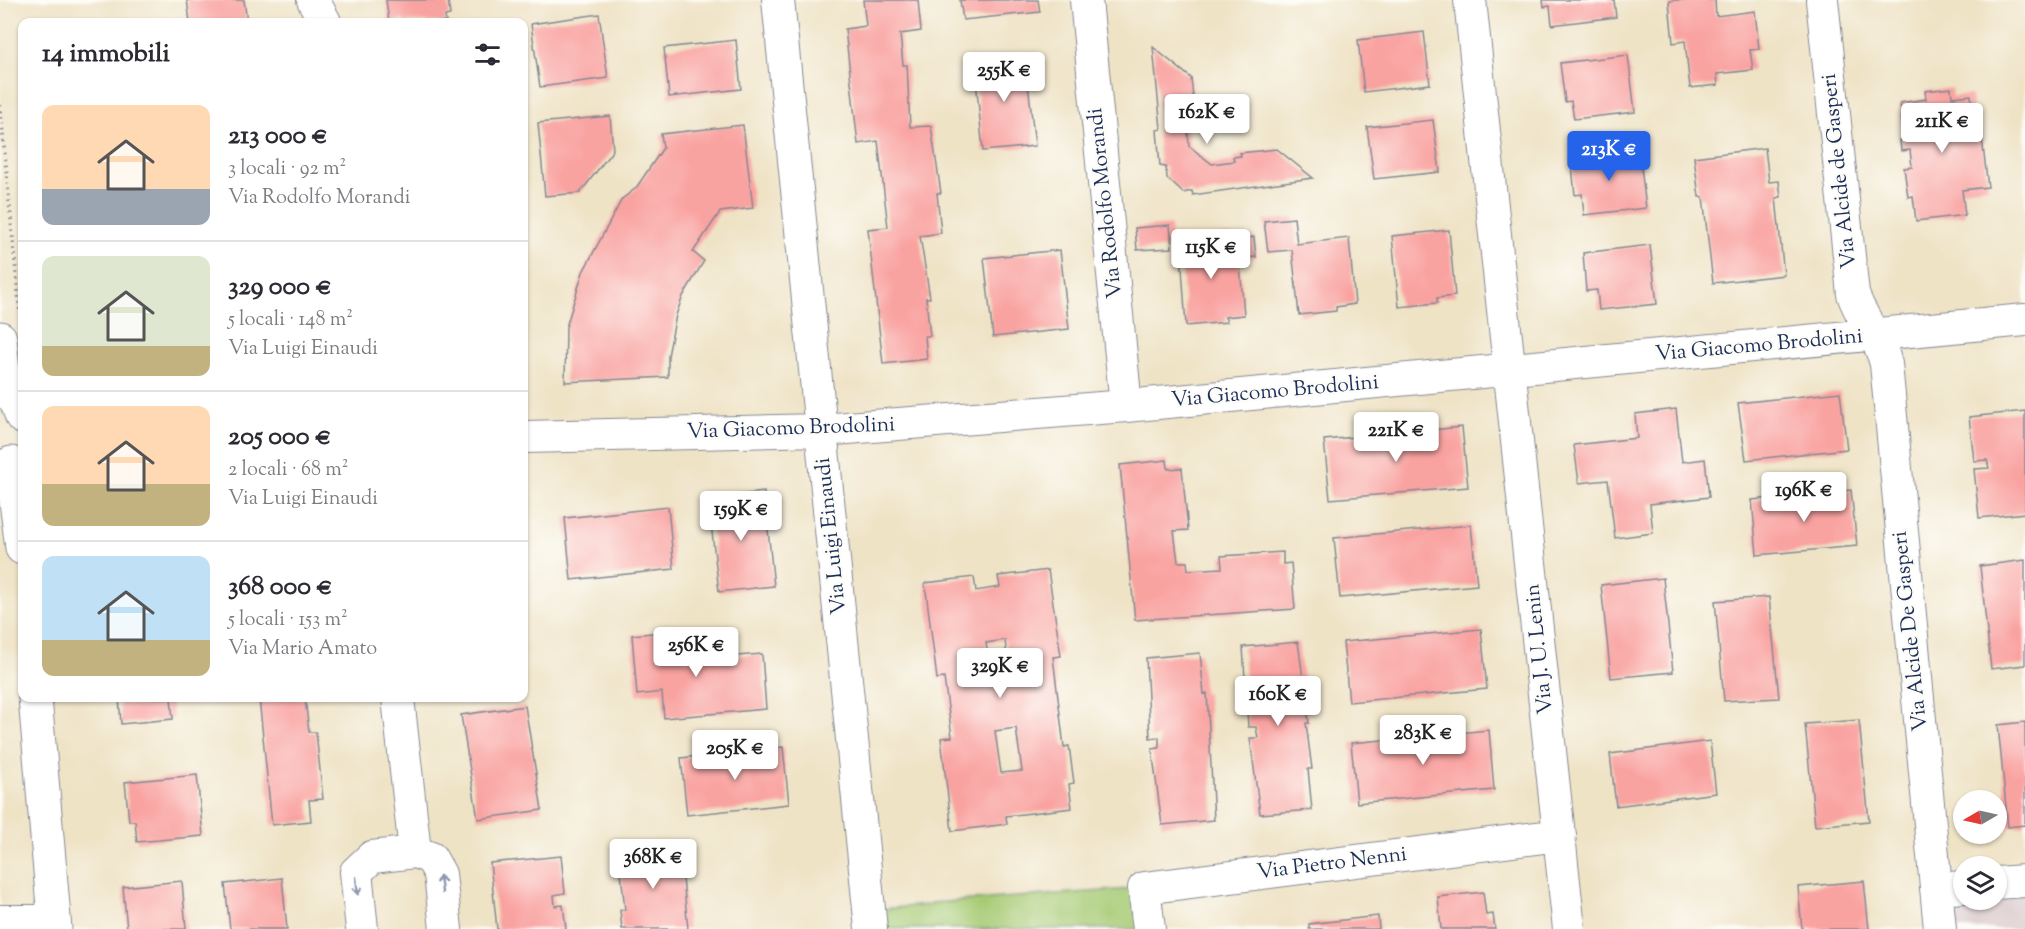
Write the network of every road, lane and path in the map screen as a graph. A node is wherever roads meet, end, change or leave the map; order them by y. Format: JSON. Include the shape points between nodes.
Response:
{"nodes":[{"id":1,"x":313,"y":0,"type":"edge"},
{"id":2,"x":778,"y":0,"type":"edge"},
{"id":3,"x":1086,"y":0,"type":"edge"},
{"id":4,"x":1470,"y":0,"type":"edge"},
{"id":5,"x":1822,"y":0,"type":"edge"},
{"id":6,"x":323,"y":18,"type":"edge"},
{"id":7,"x":0,"y":105,"type":"edge"},
{"id":8,"x":2025,"y":320,"type":"edge"},
{"id":9,"x":10,"y":329,"type":"edge"},
{"id":10,"x":1876,"y":335,"type":"junction"},
{"id":11,"x":1510,"y":370,"type":"junction"},
{"id":12,"x":14,"y":403,"type":"edge"},
{"id":13,"x":1126,"y":406,"type":"junction"},
{"id":14,"x":822,"y":430,"type":"junction"},
{"id":15,"x":528,"y":437,"type":"edge"},
{"id":16,"x":15,"y":459,"type":"edge"},
{"id":17,"x":18,"y":497,"type":"edge"},
{"id":18,"x":35,"y":702,"type":"edge"},
{"id":19,"x":398,"y":702,"type":"edge"},
{"id":20,"x":1560,"y":835,"type":"junction"},
{"id":21,"x":415,"y":852,"type":"junction"},
{"id":22,"x":2025,"y":881,"type":"edge"},
{"id":23,"x":2007,"y":883,"type":"edge"},
{"id":24,"x":1950,"y":888,"type":"edge"},
{"id":25,"x":0,"y":921,"type":"edge"},
{"id":26,"x":55,"y":925,"type":"edge"},
{"id":27,"x":362,"y":929,"type":"edge"},
{"id":28,"x":446,"y":929,"type":"edge"},
{"id":29,"x":871,"y":929,"type":"edge"},
{"id":30,"x":1149,"y":929,"type":"edge"},
{"id":31,"x":1569,"y":929,"type":"edge"},
{"id":32,"x":1940,"y":929,"type":"edge"}],
"edges":[{"from":1,"to":6,"type":"street"},
{"from":2,"to":14,"type":"street","name":"Via Luigi Einaudi"},
{"from":3,"to":13,"type":"street","name":"Via Rodolfo Morandi"},
{"from":4,"to":11,"type":"street"},
{"from":5,"to":10,"type":"street","name":"Via Alcide de Gasperi","via":[[1853,294]]},
{"from":7,"to":9,"type":"path"},
{"from":8,"to":10,"type":"street","name":"Via Giacomo Brodolini"},
{"from":9,"to":12,"type":"street"},
{"from":10,"to":11,"type":"street","name":"Via Giacomo Brodolini"},
{"from":10,"to":24,"type":"street","name":"Via Alcide De Gasperi","via":[[1886,364]]},
{"from":11,"to":13,"type":"street","name":"Via Giacomo Brodolini"},
{"from":11,"to":20,"type":"street","name":"Via J. U. Lenin"},
{"from":13,"to":14,"type":"street","name":"Via Giacomo Brodolini"},
{"from":14,"to":15,"type":"street","name":"Via Giacomo Brodolini"},
{"from":14,"to":29,"type":"street","name":"Via Luigi Einaudi"},
{"from":16,"to":17,"type":"street"},
{"from":18,"to":26,"type":"street"},
{"from":19,"to":21,"type":"street"},
{"from":20,"to":30,"type":"street","name":"Via Pietro Nenni","via":[[1144,888]]},
{"from":20,"to":31,"type":"street","name":"Via J. U. Lenin"},
{"from":21,"to":27,"type":"street","one_way":true,"via":[[372,857],[356,872]]},
{"from":28,"to":21,"type":"street","one_way":true,"via":[[440,874],[431,858]]},
{"from":22,"to":23,"type":"street"},
{"from":24,"to":32,"type":"street","name":"Via Alcide De Gasperi"},
{"from":25,"to":26,"type":"street"}]}
